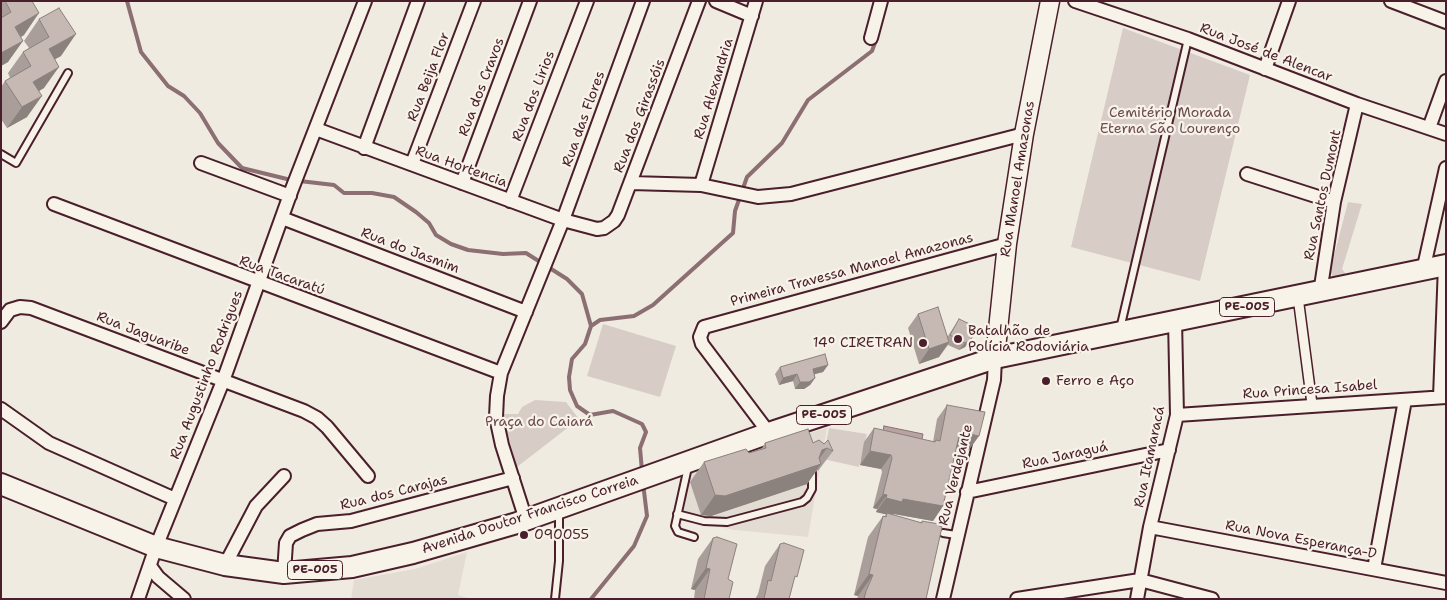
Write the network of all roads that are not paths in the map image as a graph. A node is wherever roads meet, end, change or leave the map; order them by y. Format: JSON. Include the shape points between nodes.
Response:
{"nodes":[{"id":1,"x":365,"y":1,"type":"edge"},
{"id":2,"x":418,"y":1,"type":"edge"},
{"id":3,"x":474,"y":1,"type":"edge"},
{"id":4,"x":530,"y":1,"type":"edge"},
{"id":5,"x":587,"y":1,"type":"edge"},
{"id":6,"x":643,"y":1,"type":"edge"},
{"id":7,"x":699,"y":1,"type":"edge"},
{"id":8,"x":716,"y":1,"type":"edge"},
{"id":9,"x":756,"y":1,"type":"edge"},
{"id":10,"x":881,"y":1,"type":"edge"},
{"id":11,"x":1050,"y":1,"type":"edge"},
{"id":12,"x":1075,"y":1,"type":"edge"},
{"id":13,"x":1289,"y":1,"type":"edge"},
{"id":14,"x":1391,"y":1,"type":"edge"},
{"id":15,"x":752,"y":16,"type":"junction"},
{"id":16,"x":1446,"y":22,"type":"edge"},
{"id":17,"x":871,"y":38,"type":"dead end"},
{"id":18,"x":1188,"y":39,"type":"junction"},
{"id":19,"x":1265,"y":69,"type":"junction"},
{"id":20,"x":68,"y":74,"type":"dead end"},
{"id":21,"x":1446,"y":81,"type":"edge"},
{"id":22,"x":1358,"y":104,"type":"junction"},
{"id":23,"x":1429,"y":128,"type":"junction"},
{"id":24,"x":316,"y":130,"type":"junction"},
{"id":25,"x":1024,"y":134,"type":"junction"},
{"id":26,"x":1446,"y":134,"type":"edge"},
{"id":27,"x":364,"y":148,"type":"junction"},
{"id":28,"x":1,"y":154,"type":"edge"},
{"id":29,"x":201,"y":163,"type":"dead end"},
{"id":30,"x":412,"y":164,"type":"junction"},
{"id":31,"x":1446,"y":168,"type":"edge"},
{"id":32,"x":1247,"y":174,"type":"dead end"},
{"id":33,"x":462,"y":183,"type":"junction"},
{"id":34,"x":631,"y":183,"type":"junction"},
{"id":35,"x":701,"y":185,"type":"junction"},
{"id":36,"x":291,"y":193,"type":"junction"},
{"id":37,"x":510,"y":201,"type":"junction"},
{"id":38,"x":1334,"y":202,"type":"junction"},
{"id":39,"x":54,"y":204,"type":"dead end"},
{"id":40,"x":282,"y":218,"type":"junction"},
{"id":41,"x":563,"y":220,"type":"junction"},
{"id":42,"x":597,"y":229,"type":"joint"},
{"id":43,"x":1007,"y":244,"type":"junction"},
{"id":44,"x":1445,"y":265,"type":"edge"},
{"id":45,"x":1423,"y":271,"type":"junction"},
{"id":46,"x":257,"y":282,"type":"junction"},
{"id":47,"x":1320,"y":293,"type":"junction"},
{"id":48,"x":1298,"y":297,"type":"junction"},
{"id":49,"x":526,"y":312,"type":"junction"},
{"id":50,"x":1175,"y":320,"type":"junction"},
{"id":51,"x":1,"y":322,"type":"edge"},
{"id":52,"x":1119,"y":333,"type":"junction"},
{"id":53,"x":995,"y":358,"type":"junction"},
{"id":54,"x":501,"y":373,"type":"junction"},
{"id":55,"x":223,"y":381,"type":"junction"},
{"id":56,"x":1443,"y":397,"type":"edge"},
{"id":57,"x":1405,"y":400,"type":"junction"},
{"id":58,"x":1312,"y":404,"type":"junction"},
{"id":59,"x":1,"y":409,"type":"edge"},
{"id":60,"x":1176,"y":414,"type":"junction"},
{"id":61,"x":769,"y":433,"type":"junction"},
{"id":62,"x":1169,"y":450,"type":"junction"},
{"id":63,"x":689,"y":463,"type":"junction"},
{"id":64,"x":284,"y":476,"type":"dead end"},
{"id":65,"x":368,"y":476,"type":"dead end"},
{"id":66,"x":813,"y":476,"type":"edge"},
{"id":67,"x":513,"y":478,"type":"junction"},
{"id":68,"x":1,"y":484,"type":"edge"},
{"id":69,"x":967,"y":492,"type":"junction"},
{"id":70,"x":175,"y":499,"type":"junction"},
{"id":71,"x":559,"y":508,"type":"junction"},
{"id":72,"x":677,"y":514,"type":"junction"},
{"id":73,"x":526,"y":520,"type":"junction"},
{"id":74,"x":1150,"y":527,"type":"junction"},
{"id":75,"x":943,"y":533,"type":"edge"},
{"id":76,"x":956,"y":535,"type":"junction"},
{"id":77,"x":694,"y":537,"type":"dead end"},
{"id":78,"x":156,"y":547,"type":"junction"},
{"id":79,"x":225,"y":565,"type":"junction"},
{"id":80,"x":150,"y":566,"type":"junction"},
{"id":81,"x":1374,"y":569,"type":"junction"},
{"id":82,"x":284,"y":573,"type":"junction"},
{"id":83,"x":1140,"y":580,"type":"junction"},
{"id":84,"x":1446,"y":583,"type":"edge"},
{"id":85,"x":138,"y":599,"type":"edge"},
{"id":86,"x":184,"y":599,"type":"edge"},
{"id":87,"x":555,"y":599,"type":"edge"},
{"id":88,"x":943,"y":599,"type":"edge"},
{"id":89,"x":1017,"y":599,"type":"edge"},
{"id":90,"x":1137,"y":599,"type":"edge"},
{"id":91,"x":1212,"y":599,"type":"edge"}],
"edges":[{"from":1,"to":24,"type":"street","name":"Rua Augustinho Rodrigues"},
{"from":2,"to":27,"type":"street"},
{"from":3,"to":30,"type":"street","name":"Rua Beija Flor"},
{"from":4,"to":33,"type":"street","name":"Rua dos Cravos"},
{"from":5,"to":37,"type":"street","name":"Rua dos Lirios"},
{"from":6,"to":41,"type":"street","name":"Rua das Flores"},
{"from":7,"to":34,"type":"street","name":"Rua dos Girassóis"},
{"from":8,"to":15,"type":"street"},
{"from":9,"to":15,"type":"street","name":"Rua Alexandria"},
{"from":10,"to":17,"type":"street"},
{"from":11,"to":25,"type":"main road","name":"Rua Manoel Amazonas"},
{"from":12,"to":18,"type":"street","name":"Rua José de Alencar"},
{"from":13,"to":19,"type":"street"},
{"from":14,"to":16,"type":"street"},
{"from":15,"to":35,"type":"street","name":"Rua Alexandria"},
{"from":18,"to":19,"type":"street","name":"Rua José de Alencar"},
{"from":18,"to":52,"type":"lane"},
{"from":19,"to":22,"type":"street","name":"Rua José de Alencar"},
{"from":20,"to":28,"type":"lane","via":[[16,163]]},
{"from":21,"to":23,"type":"street"},
{"from":22,"to":23,"type":"street","name":"Rua José de Alencar"},
{"from":22,"to":38,"type":"street","name":"Rua Santos Dumont"},
{"from":23,"to":26,"type":"street","name":"Rua José de Alencar"},
{"from":24,"to":27,"type":"street","name":"Rua Hortencia"},
{"from":24,"to":36,"type":"street","name":"Rua Augustinho Rodrigues"},
{"from":25,"to":35,"type":"street","via":[[791,194],[758,197]]},
{"from":25,"to":43,"type":"main road","name":"Rua Manoel Amazonas"},
{"from":27,"to":30,"type":"street","name":"Rua Hortencia"},
{"from":29,"to":36,"type":"street"},
{"from":30,"to":33,"type":"street","name":"Rua Hortencia"},
{"from":31,"to":45,"type":"street"},
{"from":32,"to":38,"type":"street"},
{"from":33,"to":37,"type":"street","name":"Rua Hortencia"},
{"from":34,"to":35,"type":"street"},
{"from":34,"to":42,"type":"street","name":"Rua dos Girassóis","via":[[614,221]]},
{"from":36,"to":40,"type":"street","name":"Rua Augustinho Rodrigues"},
{"from":37,"to":41,"type":"street","name":"Rua Hortencia"},
{"from":38,"to":47,"type":"street","name":"Rua Santos Dumont"},
{"from":39,"to":46,"type":"street","name":"Rua Tacaratú"},
{"from":40,"to":46,"type":"street","name":"Rua Augustinho Rodrigues"},
{"from":40,"to":49,"type":"street","name":"Rua do Jasmim"},
{"from":41,"to":42,"type":"street","name":"Rua Hortencia"},
{"from":41,"to":49,"type":"street","name":"Rua das Flores"},
{"from":43,"to":53,"type":"main road","name":"Rua Manoel Amazonas"},
{"from":43,"to":61,"type":"street","name":"Primeira Travessa Manoel Amazonas","via":[[704,327],[700,337],[702,344]]},
{"from":44,"to":45,"type":"main road","number":"PE-005"},
{"from":44,"to":56,"type":"street"},
{"from":45,"to":47,"type":"main road","number":"PE-005"},
{"from":46,"to":54,"type":"street","name":"Rua Tacaratú"},
{"from":46,"to":55,"type":"street","name":"Rua Augustinho Rodrigues"},
{"from":47,"to":48,"type":"main road","number":"PE-005"},
{"from":48,"to":50,"type":"main road","number":"PE-005"},
{"from":48,"to":58,"type":"street"},
{"from":49,"to":54,"type":"street"},
{"from":50,"to":52,"type":"main road","number":"PE-005"},
{"from":50,"to":60,"type":"street","name":"Rua Itamaracá"},
{"from":51,"to":55,"type":"street","name":"Rua Jaguaribe","via":[[10,310],[32,308]]},
{"from":52,"to":53,"type":"main road","number":"PE-005"},
{"from":53,"to":61,"type":"main road","name":"Avenida Doutor Francisco Correia","number":"PE-005","via":[[801,428]]},
{"from":53,"to":69,"type":"street","name":"Rua Verdejante","via":[[994,380]]},
{"from":54,"to":67,"type":"street","via":[[496,416]]},
{"from":55,"to":65,"type":"street","name":"Rua Jaguaribe","via":[[317,418]]},
{"from":55,"to":70,"type":"street","name":"Rua Augustinho Rodrigues"},
{"from":56,"to":57,"type":"street","name":"Rua Princesa Isabel"},
{"from":57,"to":58,"type":"street","name":"Rua Princesa Isabel"},
{"from":57,"to":81,"type":"street"},
{"from":58,"to":60,"type":"street","name":"Rua Princesa Isabel"},
{"from":59,"to":70,"type":"street","via":[[49,443]]},
{"from":60,"to":62,"type":"street","name":"Rua Itamaracá"},
{"from":61,"to":63,"type":"main road","name":"Avenida Doutor Francisco Correia","number":"PE-005"},
{"from":62,"to":69,"type":"street","name":"Rua Jaraguá"},
{"from":62,"to":74,"type":"street","name":"Rua Itamaracá"},
{"from":63,"to":71,"type":"main road","name":"Avenida Doutor Francisco Correia","number":"PE-005"},
{"from":63,"to":72,"type":"lane"},
{"from":64,"to":79,"type":"street","via":[[256,506]]},
{"from":66,"to":72,"type":"lane","via":[[808,498],[802,502],[728,522],[715,523]]},
{"from":67,"to":73,"type":"street"},
{"from":67,"to":82,"type":"street","name":"Rua dos Carajas","via":[[352,521],[317,524],[302,530],[290,536],[286,543]]},
{"from":68,"to":78,"type":"main road","name":"Avenida Doutor Francisco Correia","number":"PE-005"},
{"from":69,"to":76,"type":"street","name":"Rua Verdejante"},
{"from":70,"to":78,"type":"street","name":"Rua Augustinho Rodrigues"},
{"from":71,"to":73,"type":"main road","name":"Avenida Doutor Francisco Correia","number":"PE-005"},
{"from":71,"to":87,"type":"lane"},
{"from":72,"to":77,"type":"lane","via":[[676,530]]},
{"from":73,"to":82,"type":"main road","name":"Avenida Doutor Francisco Correia","number":"PE-005","via":[[369,563]]},
{"from":74,"to":81,"type":"street","name":"Rua Nova Esperança-D"},
{"from":74,"to":83,"type":"street","name":"Rua Itamaracá"},
{"from":75,"to":76,"type":"lane"},
{"from":76,"to":88,"type":"street","name":"Rua Verdejante"},
{"from":78,"to":79,"type":"main road","name":"Avenida Doutor Francisco Correia","number":"PE-005"},
{"from":78,"to":80,"type":"street","name":"Rua Augustinho Rodrigues"},
{"from":79,"to":82,"type":"main road","name":"Avenida Doutor Francisco Correia","number":"PE-005"},
{"from":80,"to":85,"type":"street","name":"Rua Augustinho Rodrigues"},
{"from":80,"to":86,"type":"street"},
{"from":81,"to":84,"type":"street","name":"Rua Nova Esperança-D"},
{"from":83,"to":89,"type":"street"},
{"from":83,"to":90,"type":"street","name":"Rua Itamaracá"},
{"from":83,"to":91,"type":"street"}]}
